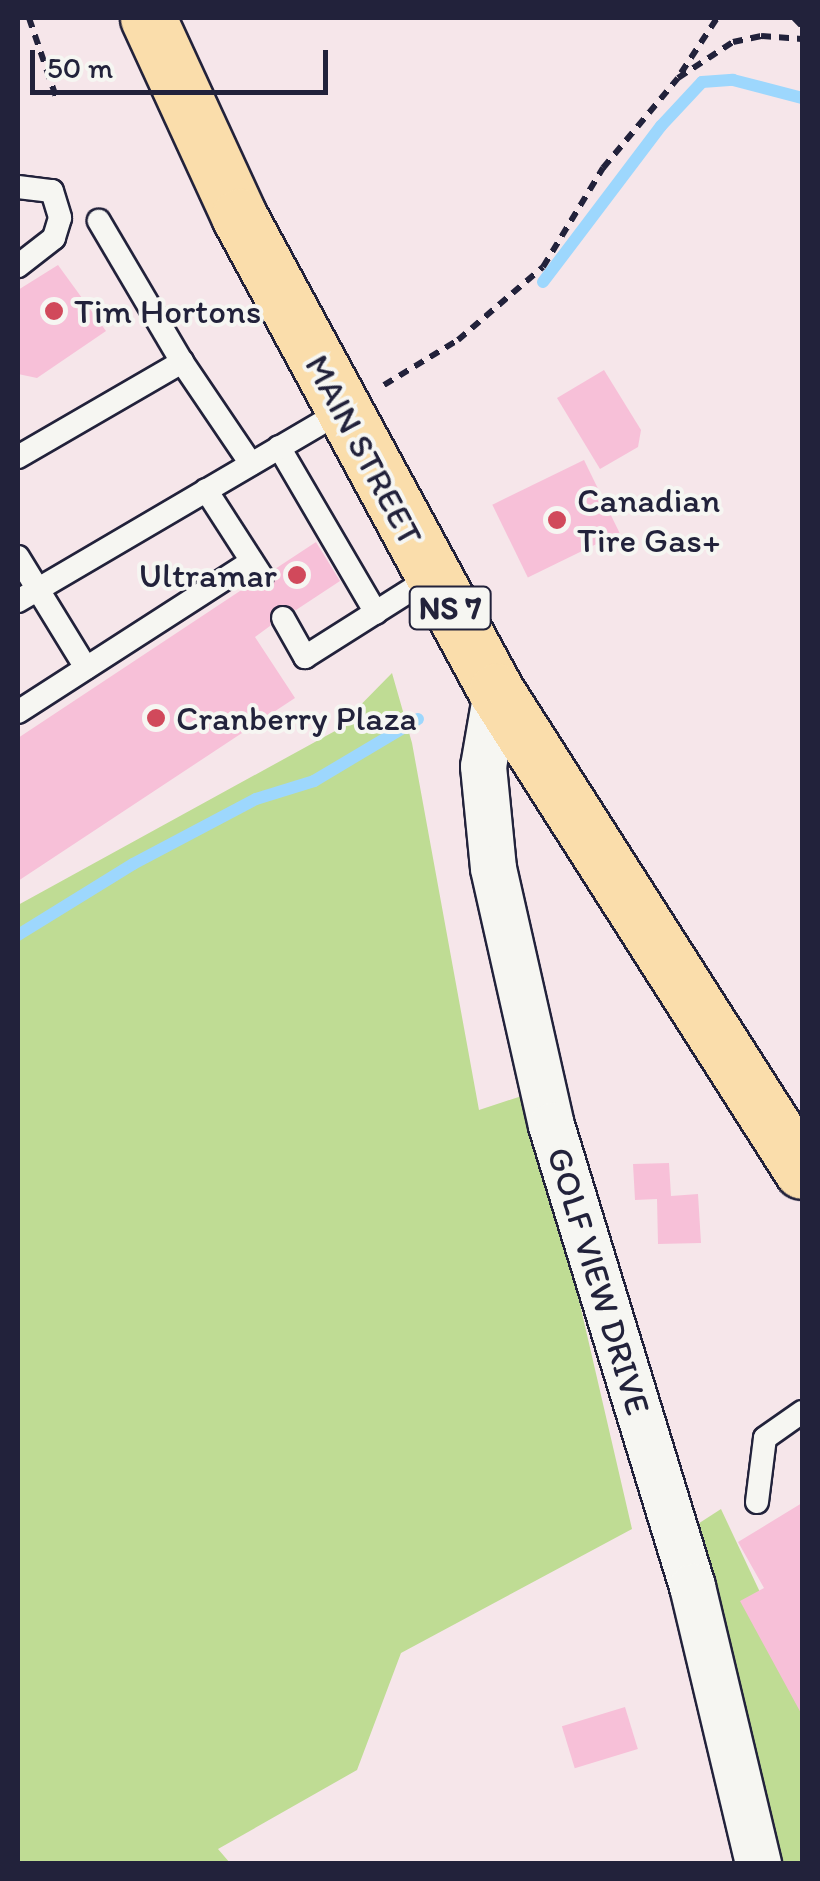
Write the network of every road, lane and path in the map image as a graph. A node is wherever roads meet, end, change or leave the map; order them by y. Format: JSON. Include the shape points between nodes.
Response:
{"nodes":[{"id":1,"x":29,"y":18,"type":"edge"},
{"id":2,"x":148,"y":18,"type":"edge"},
{"id":3,"x":718,"y":18,"type":"edge"},
{"id":4,"x":794,"y":18,"type":"edge"},
{"id":5,"x":802,"y":26,"type":"edge"},
{"id":6,"x":802,"y":39,"type":"edge"},
{"id":7,"x":678,"y":78,"type":"junction"},
{"id":8,"x":57,"y":100,"type":"dead end"},
{"id":9,"x":18,"y":187,"type":"edge"},
{"id":10,"x":99,"y":221,"type":"dead end"},
{"id":11,"x":18,"y":266,"type":"edge"},
{"id":12,"x":182,"y":362,"type":"junction"},
{"id":13,"x":342,"y":410,"type":"junction"},
{"id":14,"x":279,"y":448,"type":"junction"},
{"id":15,"x":18,"y":458,"type":"edge"},
{"id":16,"x":251,"y":464,"type":"junction"},
{"id":17,"x":206,"y":490,"type":"junction"},
{"id":18,"x":18,"y":557,"type":"edge"},
{"id":19,"x":433,"y":576,"type":"junction"},
{"id":20,"x":28,"y":595,"type":"edge"},
{"id":21,"x":376,"y":613,"type":"junction"},
{"id":22,"x":283,"y":618,"type":"dead end"},
{"id":23,"x":86,"y":668,"type":"junction"},
{"id":24,"x":496,"y":691,"type":"junction"},
{"id":25,"x":18,"y":712,"type":"edge"},
{"id":26,"x":802,"y":1172,"type":"edge"},
{"id":27,"x":802,"y":1412,"type":"edge"},
{"id":28,"x":757,"y":1502,"type":"dead end"},
{"id":29,"x":758,"y":1864,"type":"edge"}],
"edges":[{"from":1,"to":8,"type":"path"},
{"from":2,"to":13,"type":"main road","name":"MAIN STREET","number":"NS 7","via":[[239,216]]},
{"from":3,"to":7,"type":"path"},
{"from":4,"to":5,"type":"path"},
{"from":6,"to":7,"type":"path","via":[[732,42]]},
{"from":7,"to":13,"type":"path","via":[[640,117],[602,168],[569,232],[519,291],[458,340]]},
{"from":9,"to":11,"type":"lane","via":[[52,191],[60,218],[54,238]]},
{"from":10,"to":12,"type":"lane"},
{"from":12,"to":15,"type":"lane"},
{"from":12,"to":16,"type":"lane"},
{"from":13,"to":14,"type":"lane"},
{"from":13,"to":19,"type":"main road","name":"MAIN STREET","number":"NS 7"},
{"from":14,"to":16,"type":"lane"},
{"from":14,"to":21,"type":"lane"},
{"from":16,"to":17,"type":"lane"},
{"from":17,"to":20,"type":"lane"},
{"from":17,"to":23,"type":"lane","via":[[257,569]]},
{"from":18,"to":20,"type":"lane"},
{"from":19,"to":21,"type":"lane"},
{"from":19,"to":24,"type":"main road","name":"MAIN STREET","number":"NS 7"},
{"from":20,"to":23,"type":"lane"},
{"from":21,"to":22,"type":"lane","via":[[305,657]]},
{"from":23,"to":25,"type":"lane"},
{"from":24,"to":26,"type":"main road","name":"MAIN STREET","number":"NS 7"},
{"from":24,"to":29,"type":"street","name":"GOLF VIEW DRIVE","via":[[483,766],[492,868],[551,1125],[692,1586]]},
{"from":27,"to":28,"type":"lane","via":[[765,1438]]}]}
